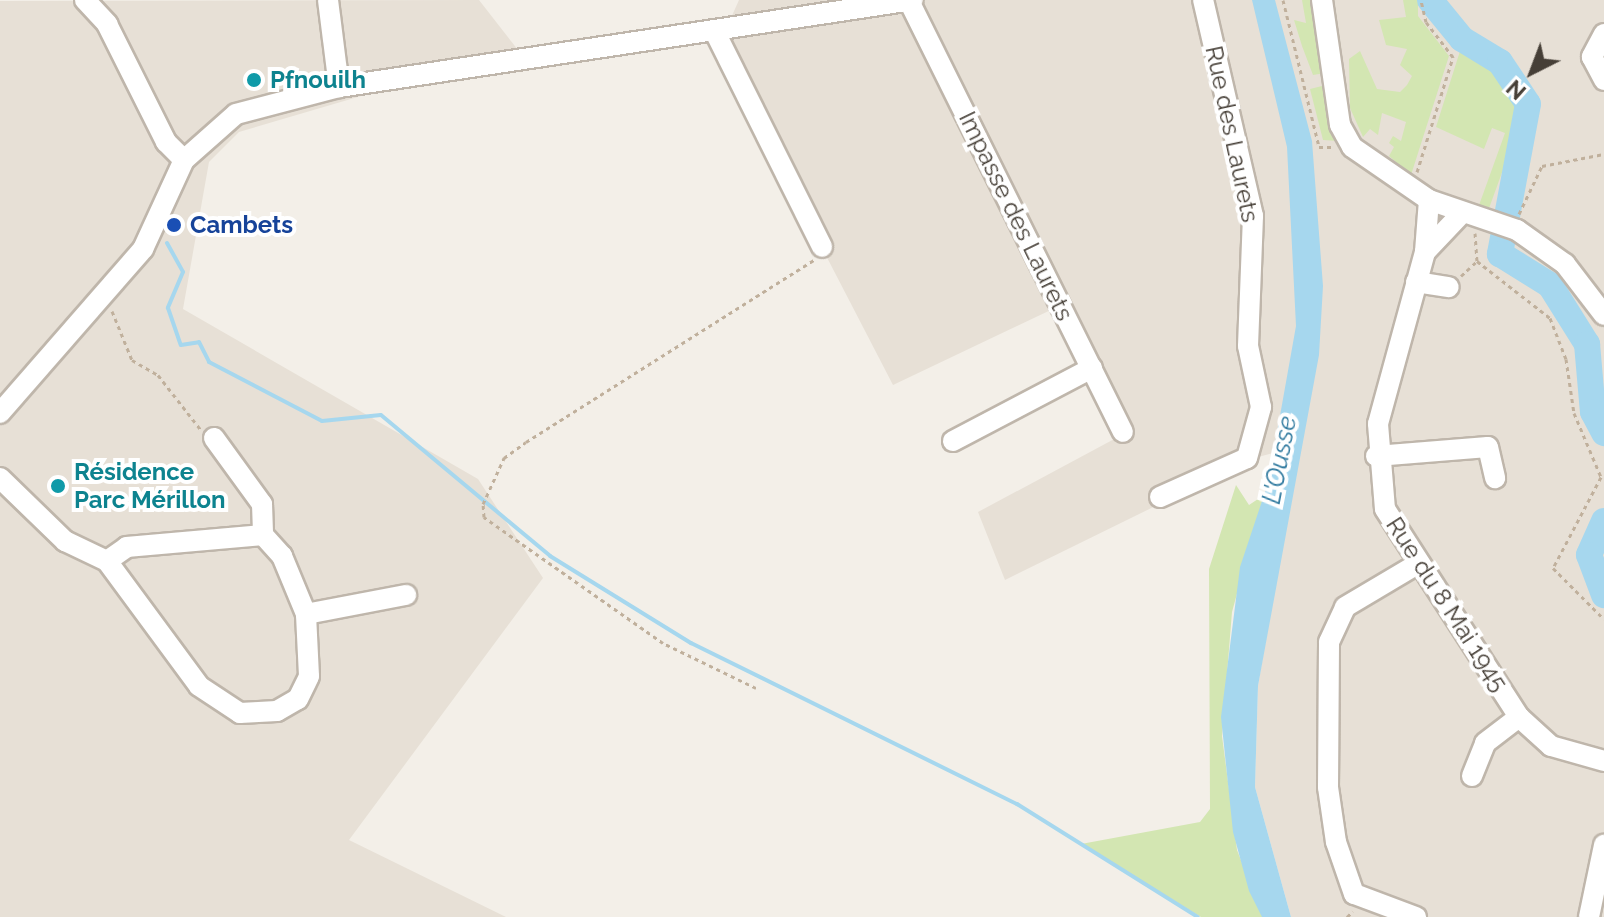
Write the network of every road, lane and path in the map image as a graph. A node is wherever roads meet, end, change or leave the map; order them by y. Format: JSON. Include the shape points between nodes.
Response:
{"nodes":[{"id":1,"x":85,"y":0,"type":"edge"},
{"id":2,"x":328,"y":0,"type":"edge"},
{"id":3,"x":911,"y":0,"type":"edge"},
{"id":4,"x":1203,"y":0,"type":"edge"},
{"id":5,"x":1283,"y":0,"type":"edge"},
{"id":6,"x":1322,"y":0,"type":"edge"},
{"id":7,"x":1421,"y":0,"type":"edge"},
{"id":8,"x":715,"y":32,"type":"junction"},
{"id":9,"x":1604,"y":34,"type":"edge"},
{"id":10,"x":1604,"y":80,"type":"edge"},
{"id":11,"x":339,"y":87,"type":"junction"},
{"id":12,"x":1352,"y":147,"type":"junction"},
{"id":13,"x":1604,"y":154,"type":"edge"},
{"id":14,"x":184,"y":160,"type":"junction"},
{"id":15,"x":1409,"y":186,"type":"junction"},
{"id":16,"x":1429,"y":200,"type":"junction"},
{"id":17,"x":1474,"y":217,"type":"junction"},
{"id":18,"x":1514,"y":229,"type":"junction"},
{"id":19,"x":822,"y":247,"type":"joint"},
{"id":20,"x":1425,"y":252,"type":"junction"},
{"id":21,"x":1477,"y":261,"type":"junction"},
{"id":22,"x":1416,"y":282,"type":"junction"},
{"id":23,"x":1449,"y":287,"type":"joint"},
{"id":24,"x":105,"y":295,"type":"junction"},
{"id":25,"x":1604,"y":315,"type":"edge"},
{"id":26,"x":1092,"y":368,"type":"junction"},
{"id":27,"x":0,"y":413,"type":"edge"},
{"id":28,"x":1123,"y":432,"type":"dead end"},
{"id":29,"x":214,"y":438,"type":"joint"},
{"id":30,"x":953,"y":441,"type":"dead end"},
{"id":31,"x":1376,"y":456,"type":"junction"},
{"id":32,"x":0,"y":478,"type":"edge"},
{"id":33,"x":1495,"y":478,"type":"dead end"},
{"id":34,"x":1160,"y":497,"type":"dead end"},
{"id":35,"x":263,"y":535,"type":"junction"},
{"id":36,"x":107,"y":561,"type":"junction"},
{"id":37,"x":1419,"y":563,"type":"junction"},
{"id":38,"x":406,"y":595,"type":"dead end"},
{"id":39,"x":306,"y":614,"type":"junction"},
{"id":40,"x":1604,"y":619,"type":"edge"},
{"id":41,"x":756,"y":688,"type":"dead end"},
{"id":42,"x":1519,"y":717,"type":"junction"},
{"id":43,"x":1604,"y":761,"type":"edge"},
{"id":44,"x":1472,"y":776,"type":"dead end"},
{"id":45,"x":1604,"y":845,"type":"edge"},
{"id":46,"x":1416,"y":917,"type":"edge"},
{"id":47,"x":1589,"y":917,"type":"edge"}],
"edges":[{"from":1,"to":14,"type":"street","via":[[107,24],[166,142]]},
{"from":2,"to":11,"type":"street"},
{"from":3,"to":8,"type":"street"},
{"from":3,"to":26,"type":"street","name":"Impasse des Laurets"},
{"from":4,"to":34,"type":"street","name":"Rue des Laurets","via":[[1253,216],[1248,346],[1261,407],[1247,458]]},
{"from":5,"to":12,"type":"path","via":[[1319,147]]},
{"from":6,"to":12,"type":"street","via":[[1340,125]]},
{"from":7,"to":15,"type":"path","via":[[1426,22],[1453,57]]},
{"from":8,"to":11,"type":"street"},
{"from":8,"to":19,"type":"street"},
{"from":9,"to":10,"type":"street","via":[[1592,57]]},
{"from":11,"to":14,"type":"street","via":[[236,114]]},
{"from":12,"to":15,"type":"street"},
{"from":13,"to":18,"type":"path","via":[[1542,166],[1520,205]]},
{"from":14,"to":24,"type":"street","via":[[157,225]]},
{"from":15,"to":16,"type":"street"},
{"from":16,"to":17,"type":"street"},
{"from":16,"to":20,"type":"street","name":"Rue du 8 Mai 1945"},
{"from":17,"to":18,"type":"street"},
{"from":17,"to":20,"type":"street","name":"Rue du 8 Mai 1945"},
{"from":17,"to":21,"type":"path"},
{"from":18,"to":25,"type":"street","via":[[1565,264]]},
{"from":19,"to":41,"type":"path","via":[[813,261],[504,458],[483,504],[484,517],[663,643]]},
{"from":20,"to":22,"type":"street","name":"Rue du 8 Mai 1945"},
{"from":21,"to":23,"type":"path"},
{"from":21,"to":40,"type":"path","via":[[1550,318],[1566,359],[1574,413],[1601,477],[1553,568]]},
{"from":22,"to":23,"type":"street"},
{"from":22,"to":31,"type":"street","name":"Rue du 8 Mai 1945"},
{"from":24,"to":27,"type":"street"},
{"from":24,"to":29,"type":"path","via":[[132,360],[158,375]]},
{"from":26,"to":28,"type":"street","name":"Impasse des Laurets"},
{"from":26,"to":30,"type":"street"},
{"from":29,"to":35,"type":"street","via":[[262,504]]},
{"from":31,"to":33,"type":"street","via":[[1488,447]]},
{"from":31,"to":37,"type":"street","name":"Rue du 8 Mai 1945","via":[[1385,509]]},
{"from":32,"to":36,"type":"street","via":[[65,541]]},
{"from":35,"to":36,"type":"street","via":[[127,547]]},
{"from":35,"to":39,"type":"street","via":[[282,556]]},
{"from":36,"to":39,"type":"street","via":[[199,686],[240,713],[277,711],[298,699],[309,676]]},
{"from":37,"to":42,"type":"street","name":"Rue du 8 Mai 1945"},
{"from":37,"to":46,"type":"street","via":[[1345,607],[1329,642],[1328,671],[1328,787],[1354,894]]},
{"from":38,"to":39,"type":"street"},
{"from":42,"to":43,"type":"street","name":"Rue du 8 Mai 1945","via":[[1551,746]]},
{"from":42,"to":44,"type":"street","via":[[1485,743]]},
{"from":45,"to":47,"type":"street"}]}
